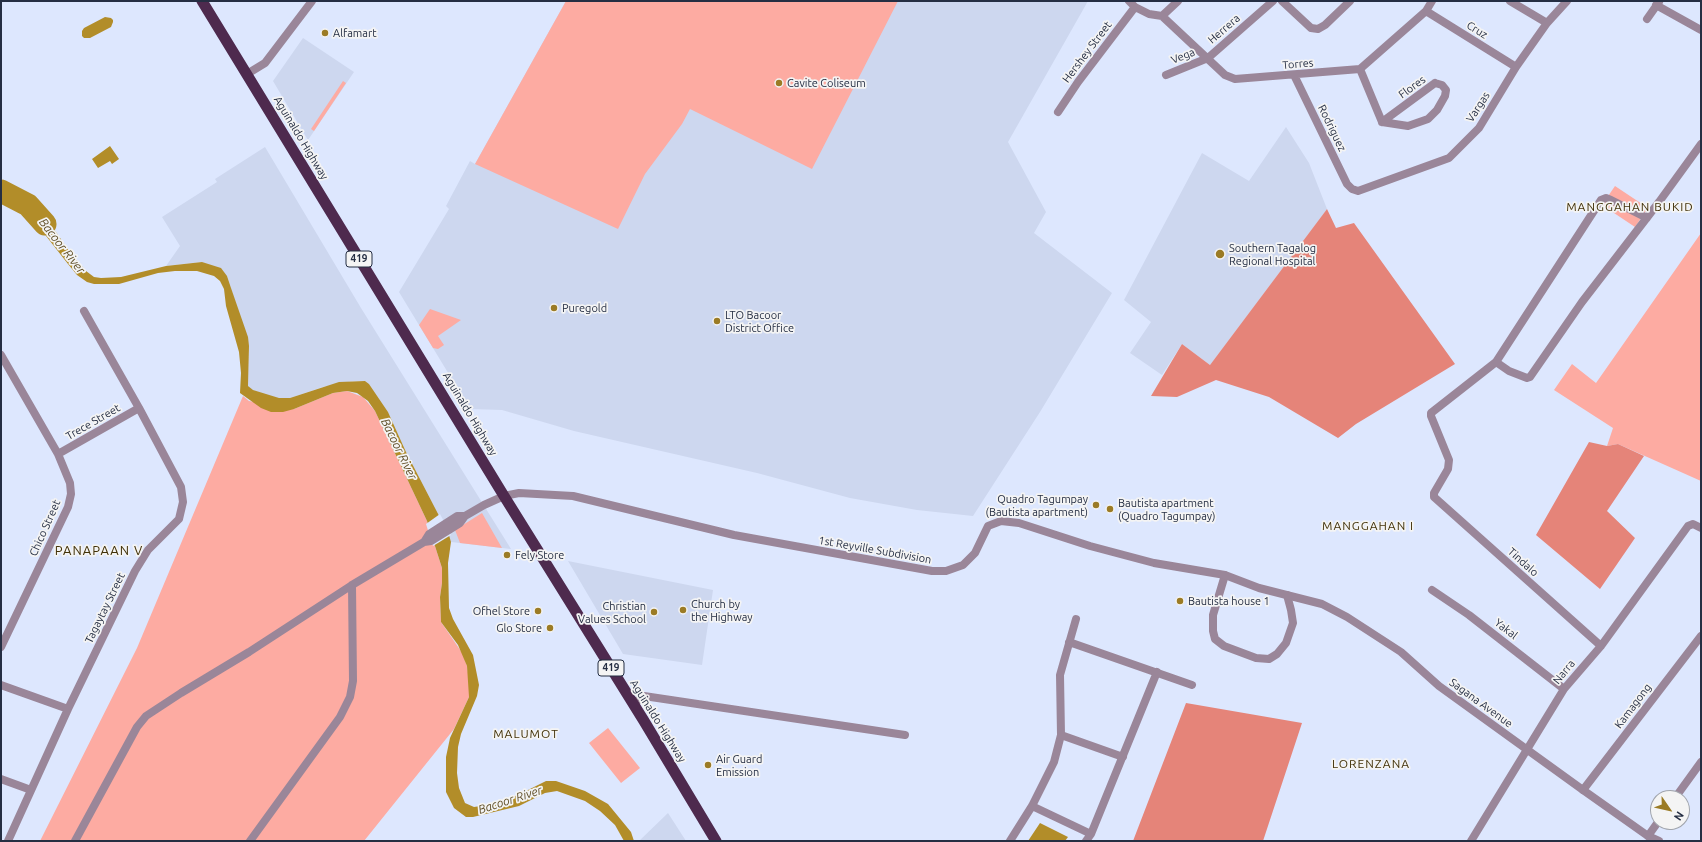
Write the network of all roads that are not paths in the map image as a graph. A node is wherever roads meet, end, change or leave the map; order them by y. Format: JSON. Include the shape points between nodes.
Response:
{"nodes":[{"id":1,"x":202,"y":1,"type":"edge"},
{"id":2,"x":312,"y":1,"type":"edge"},
{"id":3,"x":1178,"y":1,"type":"edge"},
{"id":4,"x":1273,"y":1,"type":"edge"},
{"id":5,"x":1282,"y":1,"type":"edge"},
{"id":6,"x":1350,"y":1,"type":"edge"},
{"id":7,"x":1432,"y":1,"type":"edge"},
{"id":8,"x":1510,"y":1,"type":"edge"},
{"id":9,"x":1567,"y":1,"type":"edge"},
{"id":10,"x":1658,"y":3,"type":"edge"},
{"id":11,"x":1132,"y":4,"type":"edge"},
{"id":12,"x":1426,"y":11,"type":"junction"},
{"id":13,"x":1162,"y":16,"type":"junction"},
{"id":14,"x":1647,"y":19,"type":"dead end"},
{"id":15,"x":1547,"y":23,"type":"junction"},
{"id":16,"x":1701,"y":30,"type":"edge"},
{"id":17,"x":1208,"y":58,"type":"junction"},
{"id":18,"x":1516,"y":67,"type":"junction"},
{"id":19,"x":1360,"y":69,"type":"junction"},
{"id":20,"x":247,"y":74,"type":"junction"},
{"id":21,"x":1166,"y":75,"type":"dead end"},
{"id":22,"x":1294,"y":76,"type":"junction"},
{"id":23,"x":1058,"y":112,"type":"dead end"},
{"id":24,"x":1382,"y":122,"type":"junction"},
{"id":25,"x":1701,"y":144,"type":"edge"},
{"id":26,"x":1352,"y":189,"type":"joint"},
{"id":27,"x":1647,"y":218,"type":"junction"},
{"id":28,"x":84,"y":311,"type":"dead end"},
{"id":29,"x":1,"y":355,"type":"edge"},
{"id":30,"x":1496,"y":362,"type":"junction"},
{"id":31,"x":139,"y":408,"type":"junction"},
{"id":32,"x":58,"y":454,"type":"junction"},
{"id":33,"x":504,"y":496,"type":"junction"},
{"id":34,"x":1701,"y":528,"type":"edge"},
{"id":35,"x":1225,"y":575,"type":"junction"},
{"id":36,"x":352,"y":585,"type":"junction"},
{"id":37,"x":1432,"y":590,"type":"dead end"},
{"id":38,"x":1287,"y":595,"type":"junction"},
{"id":39,"x":1076,"y":619,"type":"dead end"},
{"id":40,"x":1701,"y":636,"type":"edge"},
{"id":41,"x":1070,"y":642,"type":"junction"},
{"id":42,"x":1601,"y":646,"type":"junction"},
{"id":43,"x":1,"y":647,"type":"edge"},
{"id":44,"x":1157,"y":672,"type":"junction"},
{"id":45,"x":1,"y":685,"type":"edge"},
{"id":46,"x":1192,"y":685,"type":"dead end"},
{"id":47,"x":1564,"y":689,"type":"junction"},
{"id":48,"x":633,"y":704,"type":"junction"},
{"id":49,"x":68,"y":709,"type":"junction"},
{"id":50,"x":905,"y":735,"type":"dead end"},
{"id":51,"x":1061,"y":735,"type":"junction"},
{"id":52,"x":1527,"y":750,"type":"junction"},
{"id":53,"x":1123,"y":757,"type":"junction"},
{"id":54,"x":1701,"y":762,"type":"edge"},
{"id":55,"x":1,"y":779,"type":"edge"},
{"id":56,"x":31,"y":790,"type":"junction"},
{"id":57,"x":1583,"y":790,"type":"junction"},
{"id":58,"x":1681,"y":790,"type":"edge"},
{"id":59,"x":1032,"y":806,"type":"junction"},
{"id":60,"x":1652,"y":830,"type":"edge"},
{"id":61,"x":1091,"y":834,"type":"junction"},
{"id":62,"x":1648,"y":836,"type":"junction"},
{"id":63,"x":8,"y":841,"type":"edge"},
{"id":64,"x":75,"y":841,"type":"edge"},
{"id":65,"x":250,"y":841,"type":"edge"},
{"id":66,"x":716,"y":841,"type":"edge"},
{"id":67,"x":1010,"y":841,"type":"edge"},
{"id":68,"x":1086,"y":841,"type":"edge"},
{"id":69,"x":1471,"y":841,"type":"edge"},
{"id":70,"x":1658,"y":841,"type":"edge"}],
"edges":[{"from":1,"to":20,"type":"highway","name":"Aguinaldo Highway","number":"419"},
{"from":2,"to":20,"type":"street","via":[[265,63]]},
{"from":3,"to":13,"type":"street"},
{"from":4,"to":17,"type":"street","name":"Herrera"},
{"from":5,"to":6,"type":"street","via":[[1311,28],[1318,29]]},
{"from":7,"to":12,"type":"street"},
{"from":8,"to":15,"type":"street"},
{"from":9,"to":15,"type":"street","name":"Vargas"},
{"from":10,"to":14,"type":"street"},
{"from":10,"to":16,"type":"street"},
{"from":11,"to":13,"type":"street","via":[[1148,14]]},
{"from":11,"to":23,"type":"street","name":"Hershey Street"},
{"from":12,"to":18,"type":"street","name":"Cruz"},
{"from":12,"to":19,"type":"street"},
{"from":13,"to":17,"type":"street","name":"Torres"},
{"from":15,"to":18,"type":"street","name":"Vargas"},
{"from":17,"to":21,"type":"street","name":"Vega"},
{"from":17,"to":22,"type":"street","name":"Torres","via":[[1225,75],[1234,79]]},
{"from":18,"to":26,"type":"street","name":"Vargas","via":[[1479,128],[1449,158],[1358,191]]},
{"from":19,"to":22,"type":"street","name":"Torres"},
{"from":19,"to":24,"type":"street"},
{"from":20,"to":33,"type":"highway","name":"Aguinaldo Highway","number":"419"},
{"from":22,"to":26,"type":"street","name":"Rodriguez","via":[[1347,184]]},
{"from":24,"to":24,"type":"street","name":"Flores","via":[[1408,126],[1428,119],[1445,96],[1446,90],[1442,85],[1435,84]]},
{"from":25,"to":27,"type":"street"},
{"from":27,"to":30,"type":"street","via":[[1582,302],[1530,377],[1509,371]]},
{"from":27,"to":30,"type":"street","via":[[1606,198],[1601,200]]},
{"from":28,"to":31,"type":"street","name":"Tagaytay Street"},
{"from":29,"to":32,"type":"street","name":"Chico Street"},
{"from":30,"to":42,"type":"street","name":"Tindalo","via":[[1431,413],[1449,460],[1448,469],[1434,493],[1436,500]]},
{"from":31,"to":32,"type":"street","name":"Trece Street"},
{"from":31,"to":49,"type":"street","name":"Tagaytay Street","via":[[181,487],[183,502],[179,519],[148,550],[135,571]]},
{"from":32,"to":43,"type":"street","name":"Chico Street","via":[[70,483],[68,507]]},
{"from":33,"to":35,"type":"street","name":"1st Reyville Subdivision","via":[[573,496],[734,535],[932,572],[946,571],[963,565],[975,553],[988,526],[1001,521],[1019,523],[1154,563]]},
{"from":33,"to":36,"type":"street","name":"1st Reyville Subdivision","via":[[465,516],[460,523],[448,526]]},
{"from":33,"to":48,"type":"highway","name":"Aguinaldo Highway","number":"419"},
{"from":34,"to":42,"type":"street","name":"Narra","via":[[1693,524],[1688,526]]},
{"from":35,"to":38,"type":"street","name":"1st Reyville Subdivision"},
{"from":35,"to":38,"type":"street","via":[[1213,615],[1216,640],[1224,646],[1256,658],[1269,659],[1286,643],[1293,623]]},
{"from":36,"to":64,"type":"street","name":"1st Reyville Subdivision","via":[[146,716],[137,727]]},
{"from":36,"to":65,"type":"street","via":[[353,681],[350,697],[340,717]]},
{"from":37,"to":47,"type":"street","name":"Yakal","via":[[1469,615]]},
{"from":38,"to":52,"type":"street","name":"Sagana Avenue","via":[[1322,604],[1347,617],[1401,652],[1439,686]]},
{"from":39,"to":41,"type":"street"},
{"from":40,"to":57,"type":"street","name":"Kamagong"},
{"from":41,"to":44,"type":"street"},
{"from":41,"to":51,"type":"street","via":[[1060,675]]},
{"from":42,"to":47,"type":"street","name":"Narra"},
{"from":44,"to":46,"type":"street"},
{"from":44,"to":53,"type":"street"},
{"from":45,"to":49,"type":"street"},
{"from":47,"to":52,"type":"street","name":"Narra"},
{"from":48,"to":50,"type":"street","via":[[644,696]]},
{"from":48,"to":66,"type":"highway","name":"Aguinaldo Highway","number":"419"},
{"from":49,"to":56,"type":"street","name":"Tagaytay Street"},
{"from":51,"to":53,"type":"street"},
{"from":51,"to":59,"type":"street","via":[[1054,762]]},
{"from":52,"to":57,"type":"street","name":"Sagana Avenue"},
{"from":52,"to":69,"type":"street","name":"Narra"},
{"from":53,"to":61,"type":"street"},
{"from":54,"to":58,"type":"street"},
{"from":55,"to":56,"type":"street"},
{"from":56,"to":63,"type":"street","name":"Tagaytay Street"},
{"from":57,"to":62,"type":"street","name":"Sagana Avenue"},
{"from":59,"to":61,"type":"street"},
{"from":59,"to":67,"type":"street"},
{"from":60,"to":62,"type":"street"},
{"from":61,"to":68,"type":"street"},
{"from":62,"to":70,"type":"street","name":"Sagana Avenue"}]}
